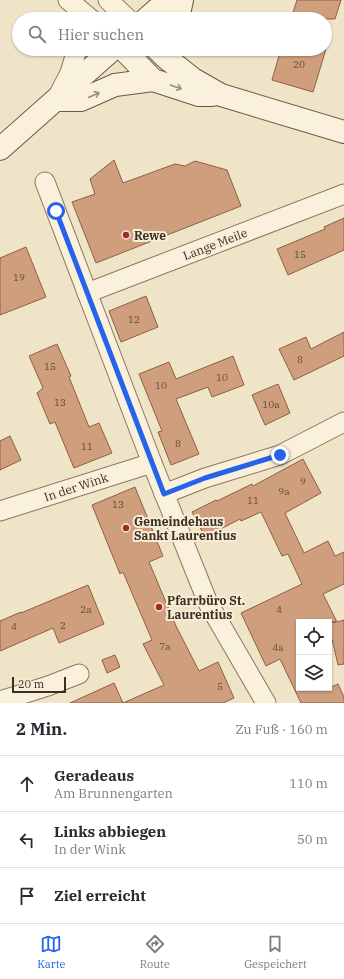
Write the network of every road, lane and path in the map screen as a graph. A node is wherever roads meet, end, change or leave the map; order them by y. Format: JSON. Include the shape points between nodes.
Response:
{"nodes":[{"id":1,"x":67,"y":0,"type":"edge"},
{"id":2,"x":108,"y":0,"type":"edge"},
{"id":3,"x":168,"y":0,"type":"edge"},
{"id":4,"x":182,"y":0,"type":"edge"},
{"id":5,"x":71,"y":12,"type":"edge"},
{"id":6,"x":82,"y":12,"type":"edge"},
{"id":7,"x":121,"y":12,"type":"edge"},
{"id":8,"x":154,"y":12,"type":"edge"},
{"id":9,"x":179,"y":12,"type":"edge"},
{"id":10,"x":75,"y":56,"type":"edge"},
{"id":11,"x":105,"y":56,"type":"edge"},
{"id":12,"x":129,"y":56,"type":"edge"},
{"id":13,"x":164,"y":56,"type":"edge"},
{"id":14,"x":182,"y":56,"type":"edge"},
{"id":15,"x":193,"y":79,"type":"junction"},
{"id":16,"x":153,"y":80,"type":"junction"},
{"id":17,"x":221,"y":95,"type":"junction"},
{"id":18,"x":56,"y":100,"type":"junction"},
{"id":19,"x":344,"y":132,"type":"edge"},
{"id":20,"x":0,"y":149,"type":"edge"},
{"id":21,"x":45,"y":182,"type":"dead end"},
{"id":22,"x":344,"y":194,"type":"edge"},
{"id":23,"x":86,"y":293,"type":"junction"},
{"id":24,"x":344,"y":422,"type":"edge"},
{"id":25,"x":152,"y":463,"type":"junction"},
{"id":26,"x":164,"y":494,"type":"junction"},
{"id":27,"x":0,"y":511,"type":"edge"},
{"id":28,"x":79,"y":674,"type":"dead end"},
{"id":29,"x":0,"y":701,"type":"edge"},
{"id":30,"x":266,"y":703,"type":"edge"}],
"edges":[{"from":1,"to":5,"type":"street"},
{"from":1,"to":6,"type":"street"},
{"from":2,"to":7,"type":"street"},
{"from":3,"to":8,"type":"street"},
{"from":4,"to":9,"type":"street"},
{"from":10,"to":18,"type":"street","via":[[70,73]]},
{"from":11,"to":18,"type":"street"},
{"from":12,"to":16,"type":"street"},
{"from":13,"to":15,"type":"street"},
{"from":14,"to":15,"type":"street"},
{"from":15,"to":17,"type":"street"},
{"from":16,"to":17,"type":"street","one_way":true,"via":[[198,95]]},
{"from":18,"to":16,"type":"street","one_way":true,"via":[[82,100],[115,85]]},
{"from":17,"to":19,"type":"street"},
{"from":18,"to":20,"type":"street"},
{"from":21,"to":23,"type":"street"},
{"from":22,"to":23,"type":"street","name":"Lange Meile"},
{"from":23,"to":25,"type":"street"},
{"from":24,"to":26,"type":"street","via":[[280,455],[205,478]]},
{"from":25,"to":26,"type":"street"},
{"from":25,"to":27,"type":"street","name":"In der Wink"},
{"from":26,"to":30,"type":"street","via":[[208,603]]},
{"from":28,"to":29,"type":"street"}]}
